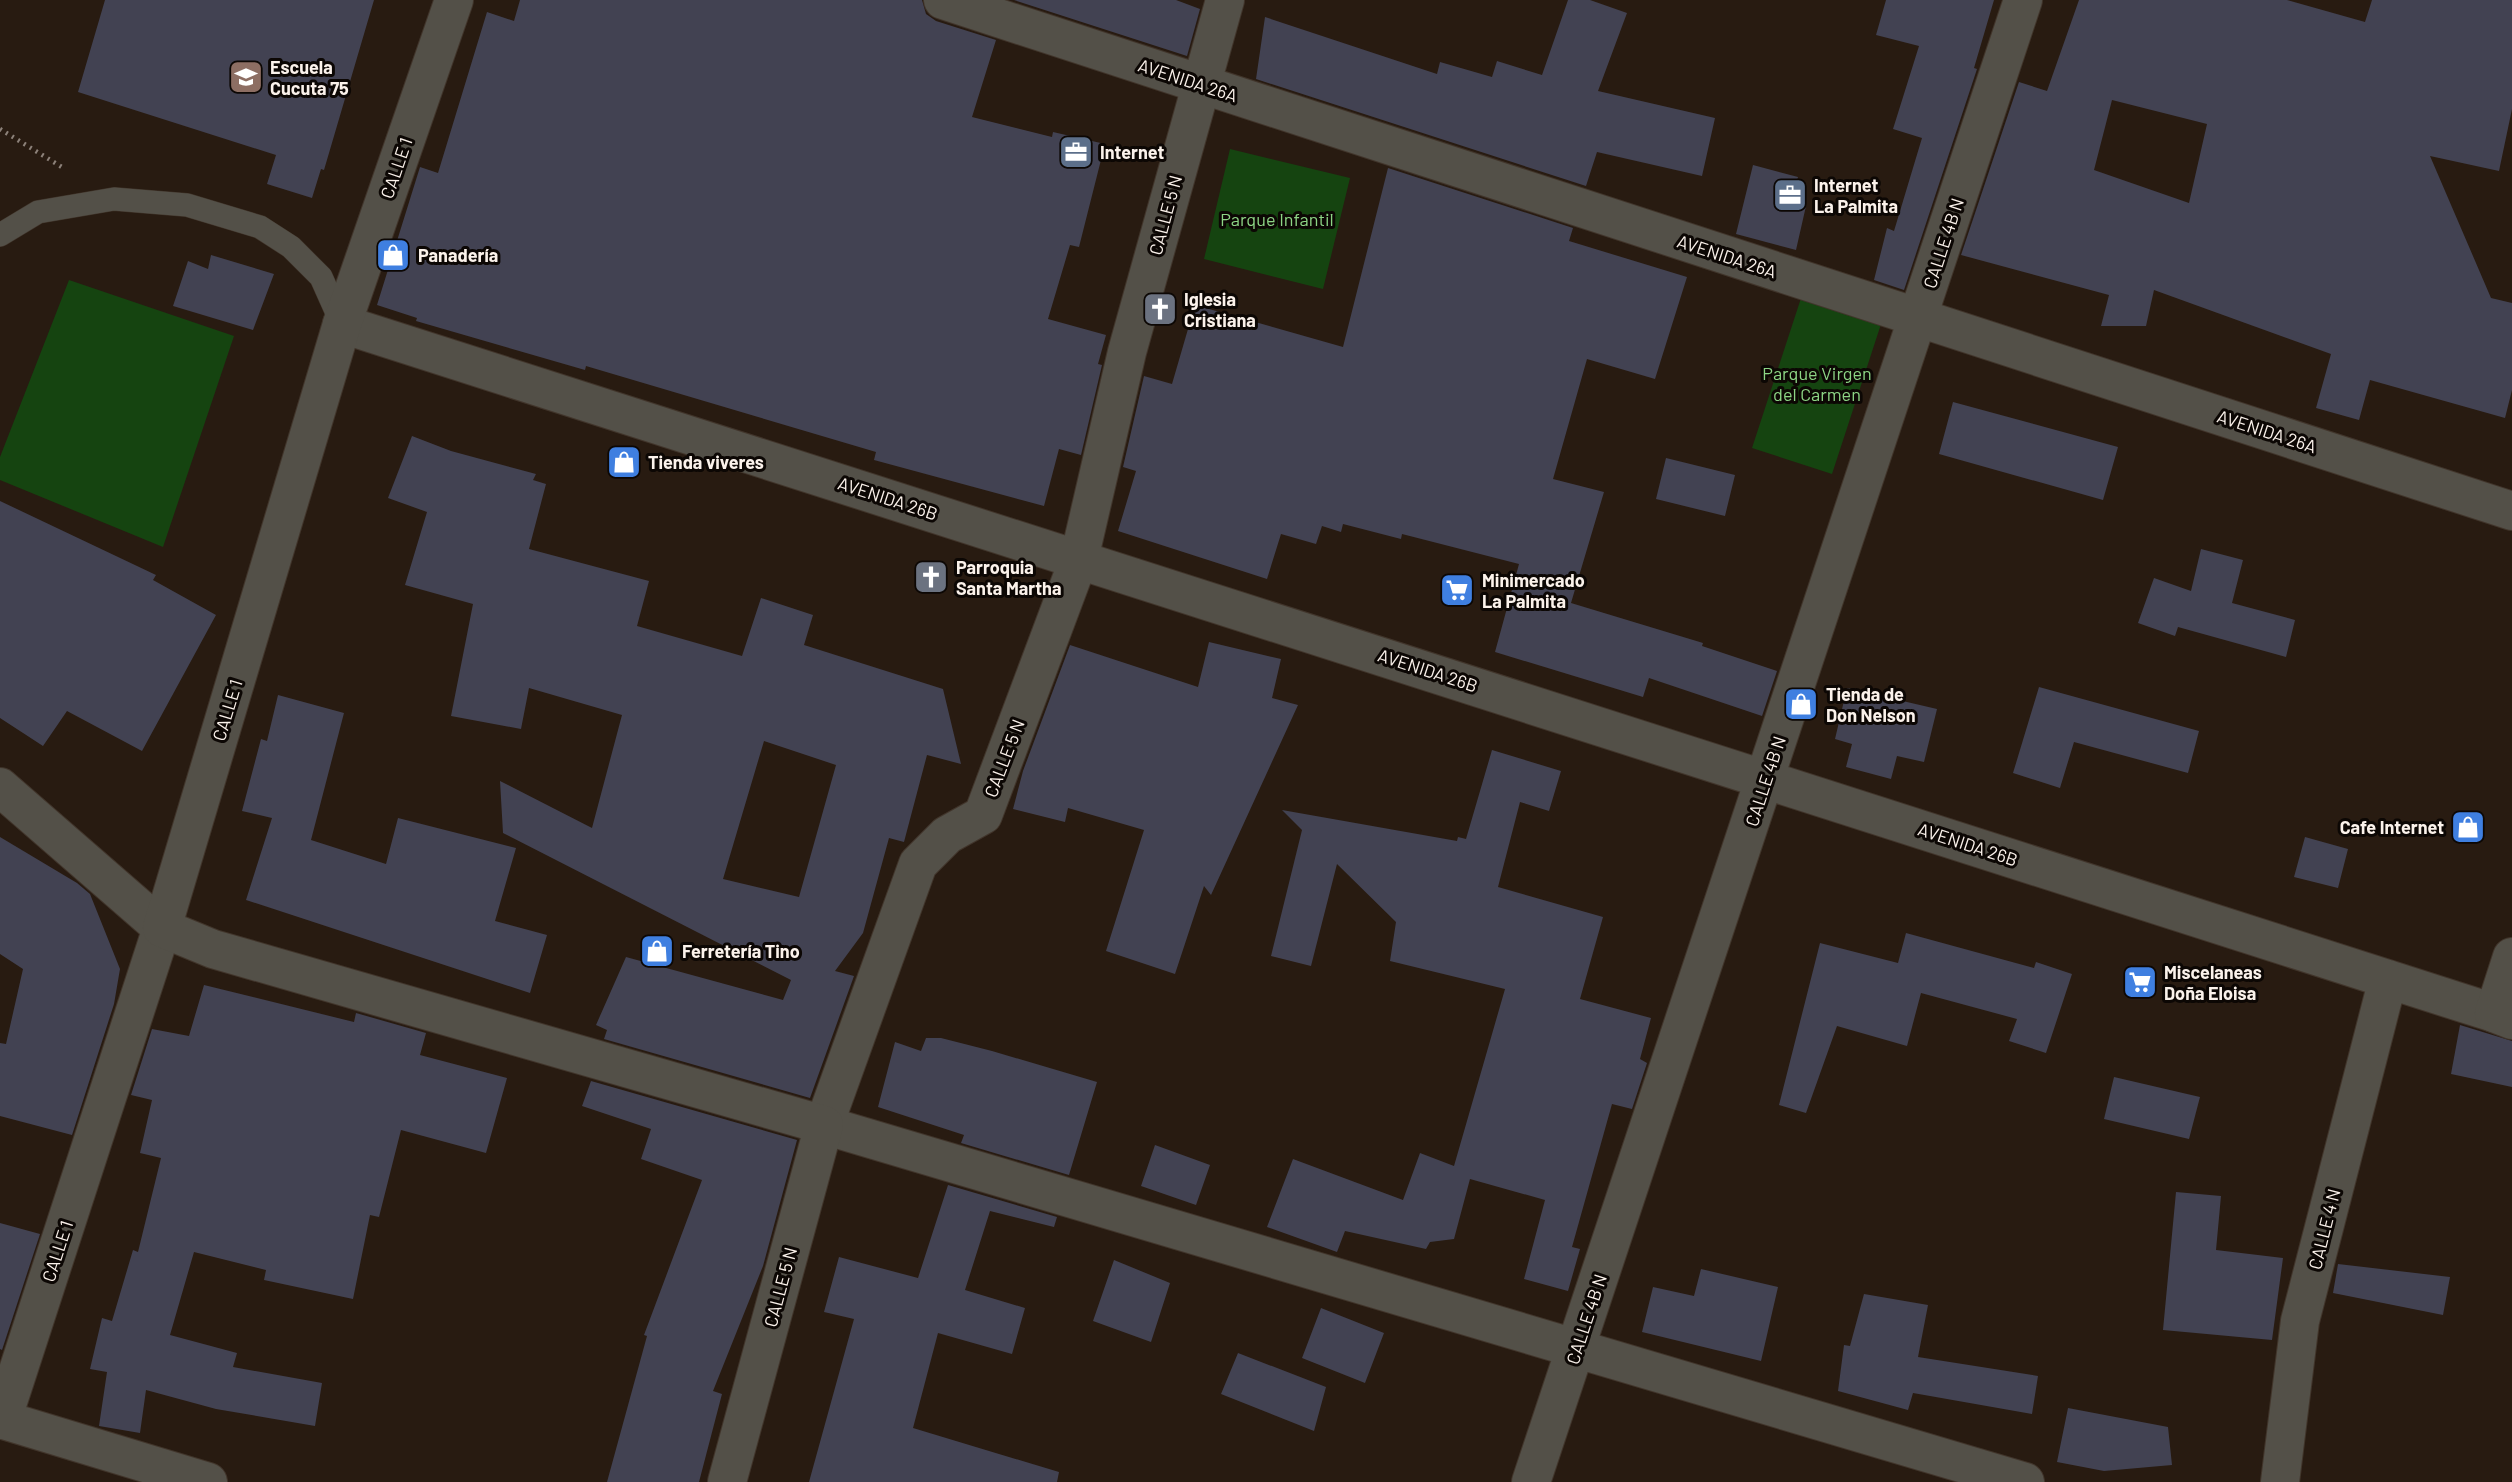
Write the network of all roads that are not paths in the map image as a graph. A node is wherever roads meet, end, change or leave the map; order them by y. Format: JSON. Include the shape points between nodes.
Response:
{"nodes":[{"id":1,"x":454,"y":0,"type":"edge"},
{"id":2,"x":943,"y":0,"type":"edge"},
{"id":3,"x":1226,"y":0,"type":"edge"},
{"id":4,"x":2023,"y":0,"type":"edge"},
{"id":5,"x":1200,"y":84,"type":"junction"},
{"id":6,"x":0,"y":235,"type":"edge"},
{"id":7,"x":1918,"y":318,"type":"junction"},
{"id":8,"x":342,"y":324,"type":"junction"},
{"id":9,"x":2512,"y":511,"type":"edge"},
{"id":10,"x":1079,"y":559,"type":"junction"},
{"id":11,"x":1765,"y":779,"type":"junction"},
{"id":12,"x":0,"y":787,"type":"edge"},
{"id":13,"x":162,"y":928,"type":"junction"},
{"id":14,"x":2512,"y":957,"type":"edge"},
{"id":15,"x":2388,"y":979,"type":"junction"},
{"id":16,"x":2503,"y":1017,"type":"edge"},
{"id":17,"x":824,"y":1125,"type":"junction"},
{"id":18,"x":1577,"y":1347,"type":"junction"},
{"id":19,"x":1,"y":1420,"type":"edge"},
{"id":20,"x":208,"y":1482,"type":"edge"},
{"id":21,"x":727,"y":1482,"type":"edge"},
{"id":22,"x":1531,"y":1482,"type":"edge"},
{"id":23,"x":2025,"y":1482,"type":"edge"},
{"id":24,"x":2280,"y":1482,"type":"edge"}],
"edges":[{"from":1,"to":8,"type":"street","name":"CALLE 1"},
{"from":2,"to":5,"type":"street","name":"AVENIDA 26A"},
{"from":3,"to":5,"type":"street","name":"CALLE 5 N"},
{"from":4,"to":7,"type":"street","name":"CALLE 4B N"},
{"from":5,"to":7,"type":"street","name":"AVENIDA 26A"},
{"from":5,"to":10,"type":"street","name":"CALLE 5 N","via":[[1127,352]]},
{"from":6,"to":8,"type":"lane","via":[[38,212],[114,198],[187,205],[260,227],[291,247],[321,277]]},
{"from":7,"to":9,"type":"street","name":"AVENIDA 26A"},
{"from":7,"to":11,"type":"street","name":"CALLE 4B N"},
{"from":8,"to":10,"type":"street","name":"AVENIDA 26B"},
{"from":8,"to":13,"type":"street","name":"CALLE 1"},
{"from":10,"to":11,"type":"street","name":"AVENIDA 26B"},
{"from":10,"to":17,"type":"street","name":"CALLE 5 N","via":[[982,815],[947,835],[918,864]]},
{"from":11,"to":15,"type":"street","name":"AVENIDA 26B"},
{"from":11,"to":18,"type":"street","name":"CALLE 4B N"},
{"from":12,"to":13,"type":"street"},
{"from":13,"to":17,"type":"street","via":[[226,953]]},
{"from":13,"to":19,"type":"street","name":"CALLE 1"},
{"from":14,"to":16,"type":"street"},
{"from":15,"to":16,"type":"street","name":"AVENIDA 26B"},
{"from":15,"to":24,"type":"street","name":"CALLE 4 N","via":[[2300,1321]]},
{"from":17,"to":18,"type":"street"},
{"from":17,"to":21,"type":"street","name":"CALLE 5 N"},
{"from":18,"to":22,"type":"street","name":"CALLE 4B N"},
{"from":18,"to":23,"type":"street"},
{"from":19,"to":20,"type":"street"}]}
